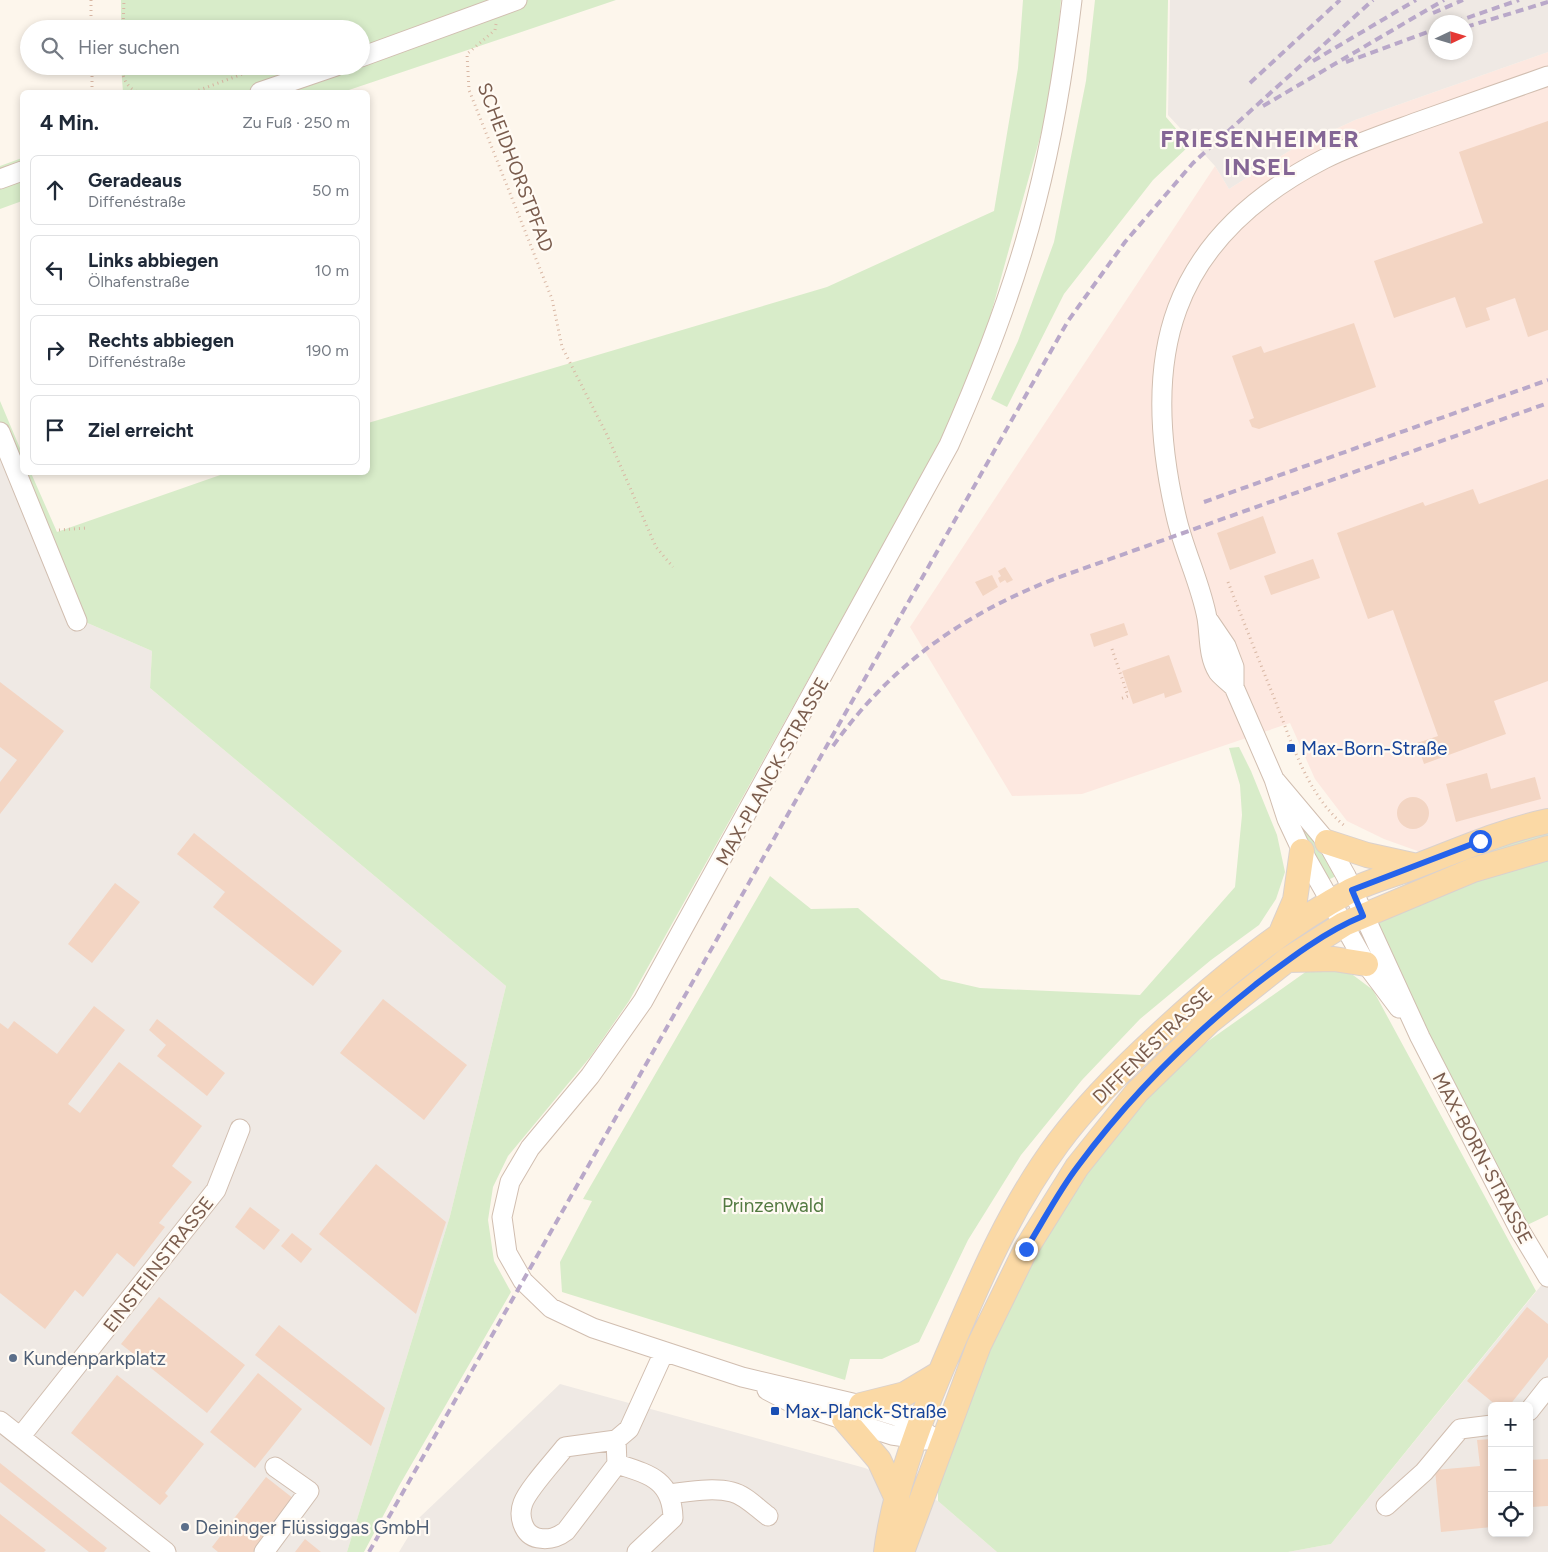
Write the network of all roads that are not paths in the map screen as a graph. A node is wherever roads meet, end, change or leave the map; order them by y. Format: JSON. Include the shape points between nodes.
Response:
{"nodes":[{"id":1,"x":517,"y":0,"type":"edge"},
{"id":2,"x":1072,"y":0,"type":"edge"},
{"id":3,"x":370,"y":54,"type":"edge"},
{"id":4,"x":310,"y":75,"type":"edge"},
{"id":5,"x":1548,"y":76,"type":"edge"},
{"id":6,"x":266,"y":90,"type":"edge"},
{"id":7,"x":20,"y":172,"type":"edge"},
{"id":8,"x":0,"y":179,"type":"edge"},
{"id":9,"x":0,"y":432,"type":"edge"},
{"id":10,"x":77,"y":621,"type":"dead end"},
{"id":11,"x":1274,"y":779,"type":"junction"},
{"id":12,"x":1548,"y":821,"type":"edge"},
{"id":13,"x":1327,"y":842,"type":"junction"},
{"id":14,"x":1548,"y":848,"type":"edge"},
{"id":15,"x":1302,"y":851,"type":"junction"},
{"id":16,"x":1417,"y":866,"type":"junction"},
{"id":17,"x":1352,"y":890,"type":"junction"},
{"id":18,"x":1330,"y":903,"type":"junction"},
{"id":19,"x":1354,"y":920,"type":"junction"},
{"id":20,"x":1280,"y":935,"type":"junction"},
{"id":21,"x":1287,"y":960,"type":"junction"},
{"id":22,"x":1366,"y":964,"type":"junction"},
{"id":23,"x":1420,"y":1037,"type":"junction"},
{"id":24,"x":240,"y":1129,"type":"dead end"},
{"id":25,"x":1548,"y":1277,"type":"edge"},
{"id":26,"x":664,"y":1352,"type":"junction"},
{"id":27,"x":940,"y":1373,"type":"junction"},
{"id":28,"x":1548,"y":1387,"type":"edge"},
{"id":29,"x":1533,"y":1407,"type":"edge"},
{"id":30,"x":852,"y":1412,"type":"junction"},
{"id":31,"x":0,"y":1420,"type":"edge"},
{"id":32,"x":1488,"y":1426,"type":"edge"},
{"id":33,"x":918,"y":1434,"type":"junction"},
{"id":34,"x":22,"y":1436,"type":"junction"},
{"id":35,"x":616,"y":1440,"type":"junction"},
{"id":36,"x":941,"y":1442,"type":"junction"},
{"id":37,"x":617,"y":1464,"type":"junction"},
{"id":38,"x":275,"y":1467,"type":"dead end"},
{"id":39,"x":668,"y":1494,"type":"junction"},
{"id":40,"x":896,"y":1499,"type":"junction"},
{"id":41,"x":1386,"y":1506,"type":"dead end"},
{"id":42,"x":768,"y":1516,"type":"dead end"},
{"id":43,"x":166,"y":1552,"type":"edge"},
{"id":44,"x":264,"y":1552,"type":"edge"},
{"id":45,"x":637,"y":1552,"type":"edge"},
{"id":46,"x":886,"y":1552,"type":"edge"},
{"id":47,"x":902,"y":1552,"type":"edge"}],
"edges":[{"from":1,"to":3,"type":"street"},
{"from":2,"to":26,"type":"street","name":"MAX-PLANCK-STRASSE","via":[[1057,110],[1036,202],[1011,288],[983,367],[950,445],[643,1001],[590,1076],[530,1148],[510,1182],[502,1217],[507,1253],[523,1281],[551,1308],[593,1328]]},
{"from":4,"to":6,"type":"street"},
{"from":5,"to":11,"type":"street","via":[[1392,131],[1296,174],[1233,221],[1188,282],[1170,331],[1160,390],[1168,484],[1183,545],[1207,617],[1226,646],[1234,667],[1234,686]]},
{"from":7,"to":8,"type":"street"},
{"from":9,"to":10,"type":"street"},
{"from":11,"to":13,"type":"street"},
{"from":11,"to":15,"type":"street","name":"MAX-BORN-STRASSE"},
{"from":12,"to":16,"type":"main road","name":"DIFFENÉSTRASSE","via":[[1516,828]]},
{"from":13,"to":16,"type":"main road"},
{"from":13,"to":17,"type":"street"},
{"from":14,"to":19,"type":"main road","name":"DIFFENÉSTRASSE","via":[[1474,870]]},
{"from":15,"to":18,"type":"street","name":"MAX-BORN-STRASSE"},
{"from":15,"to":20,"type":"main road","via":[[1295,900]]},
{"from":16,"to":17,"type":"main road","name":"DIFFENÉSTRASSE"},
{"from":17,"to":18,"type":"main road","name":"DIFFENÉSTRASSE"},
{"from":17,"to":19,"type":"street"},
{"from":18,"to":19,"type":"street","name":"MAX-BORN-STRASSE"},
{"from":18,"to":20,"type":"main road","name":"DIFFENÉSTRASSE"},
{"from":19,"to":21,"type":"main road","name":"DIFFENÉSTRASSE"},
{"from":19,"to":22,"type":"street","name":"MAX-BORN-STRASSE"},
{"from":19,"to":23,"type":"street","name":"MAX-BORN-STRASSE"},
{"from":20,"to":27,"type":"main road","name":"DIFFENÉSTRASSE","via":[[1208,989],[1116,1074],[1058,1142],[1017,1205],[971,1299]]},
{"from":21,"to":22,"type":"main road","via":[[1334,959]]},
{"from":21,"to":36,"type":"main road","name":"DIFFENÉSTRASSE","via":[[1210,1021],[1137,1092],[1076,1167],[1021,1258],[979,1345]]},
{"from":22,"to":23,"type":"street","name":"MAX-BORN-STRASSE"},
{"from":23,"to":25,"type":"street","name":"MAX-BORN-STRASSE","via":[[1519,1229]]},
{"from":24,"to":34,"type":"street","name":"EINSTEINSTRASSE","via":[[216,1190]]},
{"from":26,"to":30,"type":"street","name":"MAX-PLANCK-STRASSE","via":[[742,1377],[792,1403]]},
{"from":26,"to":35,"type":"street","via":[[629,1429]]},
{"from":27,"to":30,"type":"main road","via":[[905,1394]]},
{"from":27,"to":33,"type":"main road","name":"DIFFENÉSTRASSE"},
{"from":28,"to":29,"type":"street"},
{"from":30,"to":33,"type":"street","name":"MAX-PLANCK-STRASSE","via":[[892,1435]]},
{"from":30,"to":40,"type":"main road","via":[[880,1460]]},
{"from":31,"to":34,"type":"street"},
{"from":32,"to":41,"type":"street","via":[[1460,1429],[1424,1472]]},
{"from":33,"to":36,"type":"street","name":"MAX-PLANCK-STRASSE"},
{"from":33,"to":40,"type":"main road","name":"DIFFENÉSTRASSE"},
{"from":34,"to":43,"type":"street"},
{"from":35,"to":37,"type":"street"},
{"from":35,"to":37,"type":"street","via":[[565,1447],[523,1502],[524,1528],[532,1536],[557,1538],[566,1531]]},
{"from":36,"to":47,"type":"main road","name":"DIFFENÉSTRASSE"},
{"from":37,"to":39,"type":"street","via":[[648,1474],[664,1486]]},
{"from":38,"to":44,"type":"street","via":[[309,1491]]},
{"from":39,"to":42,"type":"street","via":[[706,1490],[732,1492]]},
{"from":39,"to":45,"type":"street","via":[[673,1518]]},
{"from":40,"to":46,"type":"main road","name":"DIFFENÉSTRASSE"}]}
